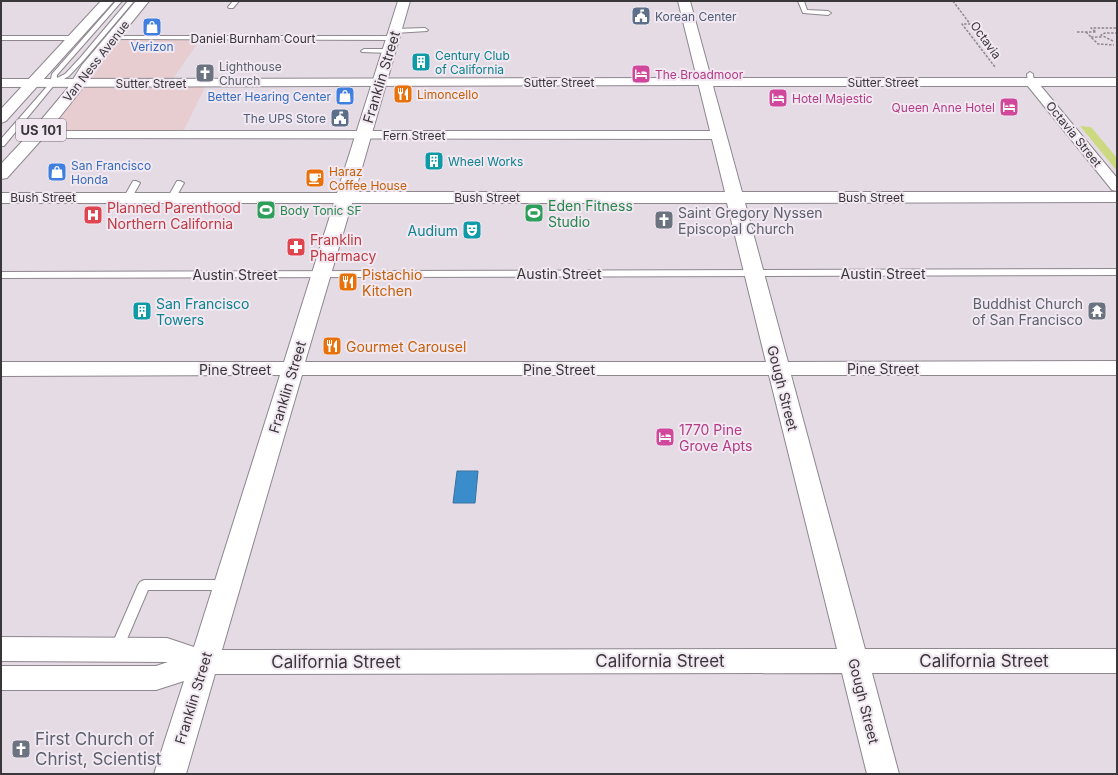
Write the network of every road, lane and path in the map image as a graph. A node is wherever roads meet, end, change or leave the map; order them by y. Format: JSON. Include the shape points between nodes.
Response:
{"nodes":[{"id":1,"x":108,"y":1,"type":"edge"},
{"id":2,"x":119,"y":1,"type":"edge"},
{"id":3,"x":131,"y":1,"type":"edge"},
{"id":4,"x":143,"y":1,"type":"edge"},
{"id":5,"x":236,"y":1,"type":"edge"},
{"id":6,"x":404,"y":1,"type":"edge"},
{"id":7,"x":684,"y":1,"type":"edge"},
{"id":8,"x":801,"y":1,"type":"edge"},
{"id":9,"x":953,"y":1,"type":"edge"},
{"id":10,"x":231,"y":7,"type":"dead end"},
{"id":11,"x":828,"y":12,"type":"dead end"},
{"id":12,"x":1117,"y":28,"type":"edge"},
{"id":13,"x":425,"y":30,"type":"dead end"},
{"id":14,"x":1077,"y":32,"type":"dead end"},
{"id":15,"x":1086,"y":32,"type":"junction"},
{"id":16,"x":1117,"y":32,"type":"edge"},
{"id":17,"x":1090,"y":37,"type":"junction"},
{"id":18,"x":1,"y":38,"type":"edge"},
{"id":19,"x":74,"y":38,"type":"junction"},
{"id":20,"x":112,"y":38,"type":"junction"},
{"id":21,"x":1104,"y":38,"type":"junction"},
{"id":22,"x":392,"y":40,"type":"junction"},
{"id":23,"x":1113,"y":41,"type":"junction"},
{"id":24,"x":1117,"y":41,"type":"edge"},
{"id":25,"x":1114,"y":45,"type":"junction"},
{"id":26,"x":1117,"y":46,"type":"edge"},
{"id":27,"x":364,"y":51,"type":"dead end"},
{"id":28,"x":1028,"y":79,"type":"junction"},
{"id":29,"x":380,"y":82,"type":"junction"},
{"id":30,"x":705,"y":82,"type":"junction"},
{"id":31,"x":1117,"y":82,"type":"edge"},
{"id":32,"x":1,"y":83,"type":"edge"},
{"id":33,"x":34,"y":83,"type":"junction"},
{"id":34,"x":53,"y":83,"type":"junction"},
{"id":35,"x":78,"y":83,"type":"junction"},
{"id":36,"x":1,"y":118,"type":"edge"},
{"id":37,"x":718,"y":134,"type":"junction"},
{"id":38,"x":37,"y":135,"type":"junction"},
{"id":39,"x":364,"y":135,"type":"junction"},
{"id":40,"x":1,"y":144,"type":"edge"},
{"id":41,"x":1,"y":174,"type":"edge"},
{"id":42,"x":1117,"y":187,"type":"edge"},
{"id":43,"x":345,"y":197,"type":"junction"},
{"id":44,"x":734,"y":197,"type":"junction"},
{"id":45,"x":1117,"y":197,"type":"edge"},
{"id":46,"x":1,"y":198,"type":"edge"},
{"id":47,"x":1117,"y":272,"type":"edge"},
{"id":48,"x":754,"y":273,"type":"junction"},
{"id":49,"x":322,"y":274,"type":"junction"},
{"id":50,"x":1,"y":275,"type":"edge"},
{"id":51,"x":1117,"y":368,"type":"edge"},
{"id":52,"x":1,"y":369,"type":"edge"},
{"id":53,"x":292,"y":369,"type":"junction"},
{"id":54,"x":778,"y":369,"type":"junction"},
{"id":55,"x":227,"y":585,"type":"junction"},
{"id":56,"x":1,"y":649,"type":"edge"},
{"id":57,"x":116,"y":649,"type":"junction"},
{"id":58,"x":1117,"y":660,"type":"edge"},
{"id":59,"x":854,"y":661,"type":"junction"},
{"id":60,"x":204,"y":662,"type":"junction"},
{"id":61,"x":1,"y":678,"type":"edge"},
{"id":62,"x":170,"y":774,"type":"edge"},
{"id":63,"x":883,"y":774,"type":"edge"}],
"edges":[{"from":1,"to":19,"type":"main road","name":"Van Ness Avenue","number":"US 101"},
{"from":2,"to":34,"type":"lane","via":[[54,75]]},
{"from":3,"to":34,"type":"lane","via":[[67,75]]},
{"from":4,"to":20,"type":"main road","name":"Van Ness Avenue","number":"US 101"},
{"from":5,"to":10,"type":"lane"},
{"from":6,"to":22,"type":"main road","name":"Franklin Street"},
{"from":7,"to":30,"type":"main road","name":"Gough Street"},
{"from":8,"to":11,"type":"lane","via":[[805,12]]},
{"from":9,"to":28,"type":"path","name":"Octavia","via":[[970,24],[962,24],[998,72],[1015,72]]},
{"from":12,"to":15,"type":"path","via":[[1092,28],[1096,32]]},
{"from":13,"to":22,"type":"lane"},
{"from":14,"to":15,"type":"path"},
{"from":15,"to":17,"type":"path"},
{"from":16,"to":21,"type":"path","via":[[1103,33],[1101,36]]},
{"from":17,"to":21,"type":"path"},
{"from":17,"to":25,"type":"path","via":[[1098,44]]},
{"from":18,"to":19,"type":"lane"},
{"from":19,"to":33,"type":"main road","name":"Van Ness Avenue","number":"US 101"},
{"from":20,"to":22,"type":"lane","name":"Daniel Burnham Court"},
{"from":20,"to":35,"type":"main road","name":"Van Ness Avenue","number":"US 101"},
{"from":21,"to":23,"type":"path"},
{"from":22,"to":27,"type":"lane"},
{"from":22,"to":29,"type":"main road","name":"Franklin Street"},
{"from":23,"to":24,"type":"path"},
{"from":23,"to":25,"type":"path"},
{"from":25,"to":26,"type":"path"},
{"from":28,"to":30,"type":"main road","name":"Sutter Street"},
{"from":28,"to":31,"type":"main road","name":"Sutter Street"},
{"from":28,"to":42,"type":"street","name":"Octavia Street"},
{"from":29,"to":30,"type":"street","name":"Sutter Street"},
{"from":29,"to":35,"type":"street","name":"Sutter Street"},
{"from":29,"to":39,"type":"main road","name":"Franklin Street"},
{"from":30,"to":37,"type":"main road","name":"Gough Street"},
{"from":32,"to":33,"type":"street","name":"Sutter Street"},
{"from":33,"to":34,"type":"street","name":"Sutter Street"},
{"from":33,"to":36,"type":"main road","name":"Van Ness Avenue","number":"US 101"},
{"from":34,"to":35,"type":"street","name":"Sutter Street"},
{"from":34,"to":40,"type":"lane"},
{"from":35,"to":38,"type":"main road","name":"Van Ness Avenue","number":"US 101"},
{"from":37,"to":39,"type":"street","name":"Fern Street"},
{"from":37,"to":44,"type":"main road","name":"Gough Street"},
{"from":38,"to":39,"type":"street","name":"Fern Street"},
{"from":38,"to":41,"type":"main road","name":"Van Ness Avenue","number":"US 101"},
{"from":39,"to":43,"type":"main road","name":"Franklin Street"},
{"from":43,"to":44,"type":"main road","name":"Bush Street"},
{"from":43,"to":46,"type":"main road","name":"Bush Street","via":[[132,190]]},
{"from":43,"to":49,"type":"main road","name":"Franklin Street"},
{"from":44,"to":45,"type":"main road","name":"Bush Street"},
{"from":44,"to":48,"type":"main road","name":"Gough Street"},
{"from":47,"to":48,"type":"lane","name":"Austin Street"},
{"from":48,"to":49,"type":"lane","name":"Austin Street"},
{"from":48,"to":54,"type":"main road","name":"Gough Street"},
{"from":49,"to":50,"type":"lane","name":"Austin Street"},
{"from":49,"to":53,"type":"main road","name":"Franklin Street"},
{"from":51,"to":54,"type":"main road","name":"Pine Street"},
{"from":52,"to":53,"type":"main road","name":"Pine Street"},
{"from":53,"to":54,"type":"main road","name":"Pine Street"},
{"from":53,"to":55,"type":"main road","name":"Franklin Street"},
{"from":54,"to":59,"type":"main road","name":"Gough Street"},
{"from":55,"to":57,"type":"lane","via":[[144,586]]},
{"from":55,"to":60,"type":"main road","name":"Franklin Street"},
{"from":56,"to":57,"type":"main road","name":"California Street"},
{"from":57,"to":60,"type":"main road","name":"California Street","via":[[167,650]]},
{"from":58,"to":59,"type":"main road","name":"California Street"},
{"from":59,"to":60,"type":"main road","name":"California Street"},
{"from":59,"to":63,"type":"main road","name":"Gough Street"},
{"from":60,"to":61,"type":"main road","name":"California Street","via":[[156,678]]},
{"from":60,"to":62,"type":"main road","name":"Franklin Street"}]}
